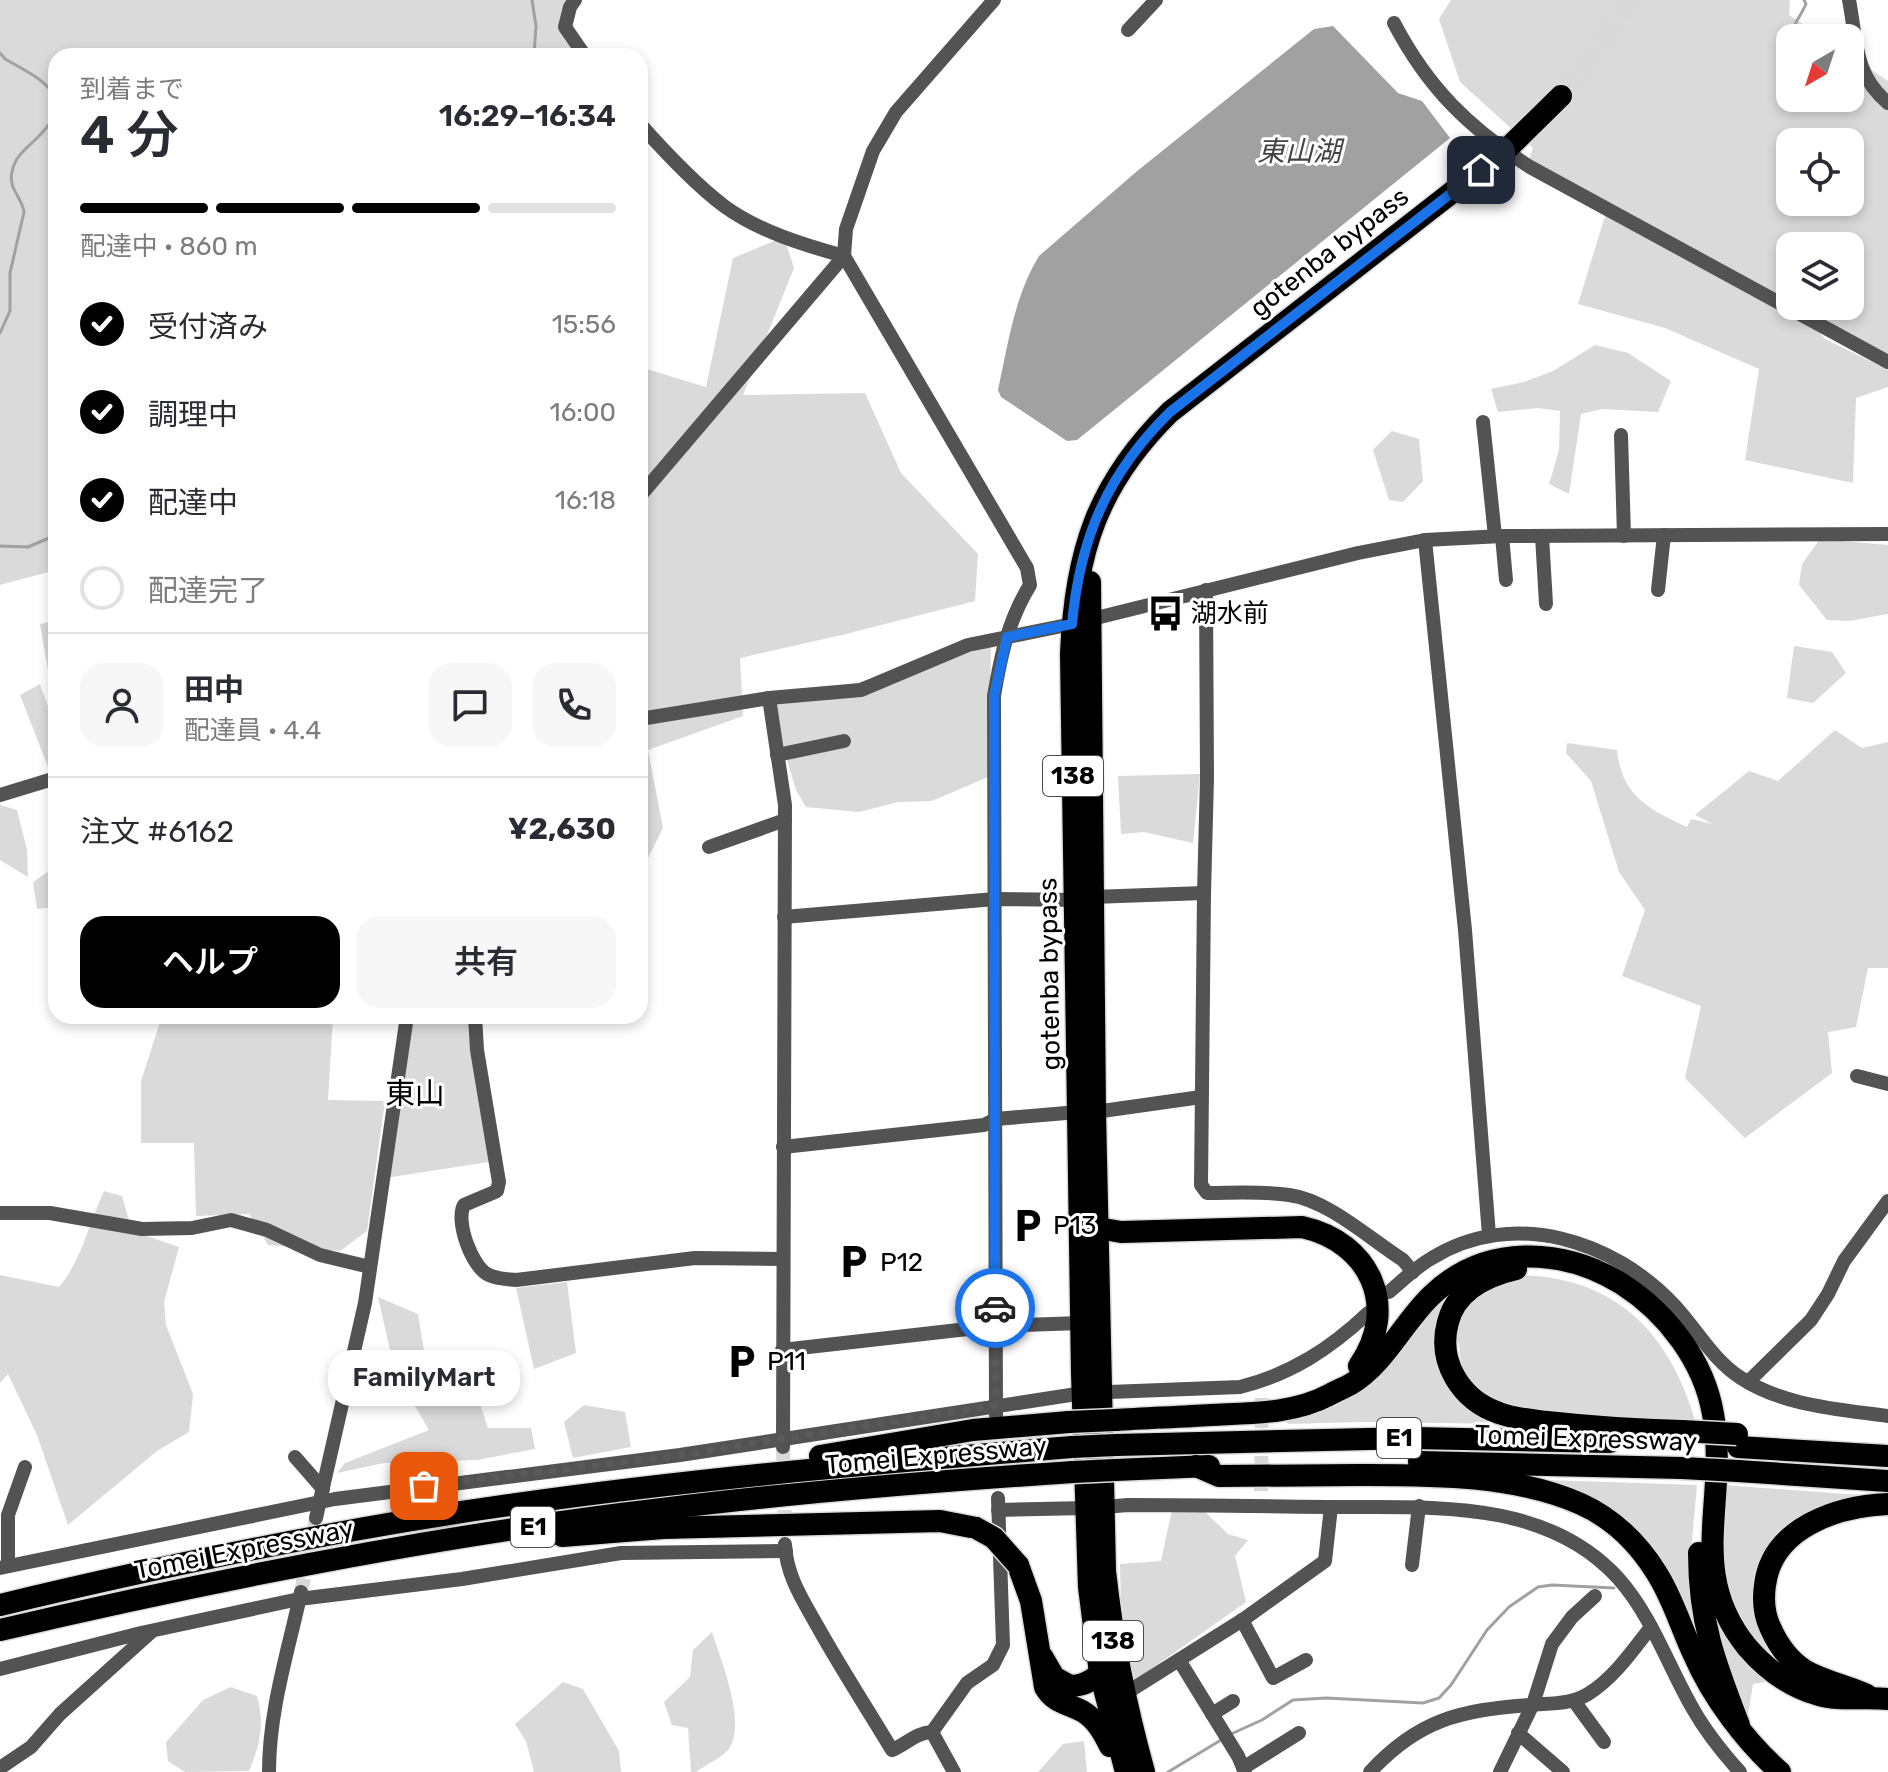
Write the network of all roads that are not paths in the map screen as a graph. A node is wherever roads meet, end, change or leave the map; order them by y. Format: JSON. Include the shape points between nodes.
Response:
{"nodes":[{"id":1,"x":575,"y":0,"type":"edge"},
{"id":2,"x":994,"y":0,"type":"edge"},
{"id":3,"x":1156,"y":0,"type":"edge"},
{"id":4,"x":1849,"y":0,"type":"edge"},
{"id":5,"x":1394,"y":23,"type":"dead end"},
{"id":6,"x":1128,"y":30,"type":"dead end"},
{"id":7,"x":579,"y":48,"type":"edge"},
{"id":8,"x":1561,"y":96,"type":"tunnel mouth"},
{"id":9,"x":1888,"y":103,"type":"edge"},
{"id":10,"x":648,"y":133,"type":"edge"},
{"id":11,"x":1505,"y":151,"type":"junction"},
{"id":12,"x":844,"y":256,"type":"junction"},
{"id":13,"x":1888,"y":362,"type":"edge"},
{"id":14,"x":1483,"y":422,"type":"dead end"},
{"id":15,"x":1621,"y":435,"type":"dead end"},
{"id":16,"x":648,"y":487,"type":"edge"},
{"id":17,"x":1888,"y":534,"type":"edge"},
{"id":18,"x":1664,"y":535,"type":"junction"},
{"id":19,"x":1498,"y":536,"type":"junction"},
{"id":20,"x":1542,"y":536,"type":"junction"},
{"id":21,"x":1624,"y":536,"type":"junction"},
{"id":22,"x":1425,"y":540,"type":"junction"},
{"id":23,"x":1506,"y":580,"type":"dead end"},
{"id":24,"x":1206,"y":590,"type":"junction"},
{"id":25,"x":1658,"y":590,"type":"dead end"},
{"id":26,"x":1546,"y":604,"type":"dead end"},
{"id":27,"x":1080,"y":622,"type":"junction"},
{"id":28,"x":1007,"y":637,"type":"junction"},
{"id":29,"x":769,"y":698,"type":"junction"},
{"id":30,"x":648,"y":718,"type":"edge"},
{"id":31,"x":844,"y":741,"type":"dead end"},
{"id":32,"x":777,"y":755,"type":"junction"},
{"id":33,"x":48,"y":780,"type":"edge"},
{"id":34,"x":0,"y":795,"type":"edge"},
{"id":35,"x":785,"y":820,"type":"junction"},
{"id":36,"x":709,"y":847,"type":"dead end"},
{"id":37,"x":1204,"y":893,"type":"junction"},
{"id":38,"x":995,"y":899,"type":"junction"},
{"id":39,"x":1084,"y":899,"type":"junction"},
{"id":40,"x":784,"y":917,"type":"junction"},
{"id":41,"x":406,"y":1024,"type":"edge"},
{"id":42,"x":475,"y":1024,"type":"edge"},
{"id":43,"x":1857,"y":1076,"type":"dead end"},
{"id":44,"x":1888,"y":1084,"type":"edge"},
{"id":45,"x":1201,"y":1097,"type":"junction"},
{"id":46,"x":1087,"y":1112,"type":"junction"},
{"id":47,"x":996,"y":1119,"type":"junction"},
{"id":48,"x":783,"y":1147,"type":"junction"},
{"id":49,"x":1888,"y":1201,"type":"edge"},
{"id":50,"x":0,"y":1213,"type":"edge"},
{"id":51,"x":1089,"y":1221,"type":"junction"},
{"id":52,"x":1121,"y":1232,"type":"junction"},
{"id":53,"x":1489,"y":1235,"type":"junction"},
{"id":54,"x":1098,"y":1254,"type":"junction"},
{"id":55,"x":782,"y":1259,"type":"junction"},
{"id":56,"x":370,"y":1267,"type":"junction"},
{"id":57,"x":1413,"y":1272,"type":"junction"},
{"id":58,"x":1389,"y":1292,"type":"dead end"},
{"id":59,"x":1368,"y":1313,"type":"dead end"},
{"id":60,"x":1081,"y":1323,"type":"junction"},
{"id":61,"x":994,"y":1326,"type":"junction"},
{"id":62,"x":782,"y":1350,"type":"junction"},
{"id":63,"x":1262,"y":1382,"type":"junction"},
{"id":64,"x":1748,"y":1382,"type":"junction"},
{"id":65,"x":1340,"y":1388,"type":"junction"},
{"id":66,"x":1092,"y":1392,"type":"junction"},
{"id":67,"x":1262,"y":1398,"type":"tunnel mouth"},
{"id":68,"x":996,"y":1410,"type":"junction"},
{"id":69,"x":1888,"y":1416,"type":"edge"},
{"id":70,"x":1682,"y":1437,"type":"junction"},
{"id":71,"x":783,"y":1443,"type":"junction"},
{"id":72,"x":1888,"y":1456,"type":"edge"},
{"id":73,"x":295,"y":1457,"type":"dead end"},
{"id":74,"x":1196,"y":1466,"type":"junction"},
{"id":75,"x":25,"y":1467,"type":"dead end"},
{"id":76,"x":1888,"y":1481,"type":"edge"},
{"id":77,"x":660,"y":1485,"type":"junction"},
{"id":78,"x":321,"y":1496,"type":"junction"},
{"id":79,"x":1888,"y":1504,"type":"edge"},
{"id":80,"x":1419,"y":1506,"type":"junction"},
{"id":81,"x":1331,"y":1507,"type":"junction"},
{"id":82,"x":1095,"y":1508,"type":"junction"},
{"id":83,"x":316,"y":1518,"type":"tunnel mouth"},
{"id":84,"x":383,"y":1551,"type":"junction"},
{"id":85,"x":1412,"y":1565,"type":"dead end"},
{"id":86,"x":4,"y":1567,"type":"edge"},
{"id":87,"x":1105,"y":1571,"type":"junction"},
{"id":88,"x":300,"y":1596,"type":"junction"},
{"id":89,"x":1595,"y":1596,"type":"dead end"},
{"id":90,"x":0,"y":1605,"type":"edge"},
{"id":91,"x":1242,"y":1620,"type":"junction"},
{"id":92,"x":1651,"y":1627,"type":"junction"},
{"id":93,"x":0,"y":1630,"type":"edge"},
{"id":94,"x":154,"y":1630,"type":"junction"},
{"id":95,"x":1036,"y":1634,"type":"junction"},
{"id":96,"x":1179,"y":1660,"type":"junction"},
{"id":97,"x":1306,"y":1660,"type":"dead end"},
{"id":98,"x":0,"y":1669,"type":"edge"},
{"id":99,"x":1100,"y":1673,"type":"junction"},
{"id":100,"x":1123,"y":1695,"type":"junction"},
{"id":101,"x":1882,"y":1699,"type":"edge"},
{"id":102,"x":1233,"y":1701,"type":"dead end"},
{"id":103,"x":1574,"y":1701,"type":"junction"},
{"id":104,"x":1533,"y":1704,"type":"junction"},
{"id":105,"x":1212,"y":1714,"type":"junction"},
{"id":106,"x":1739,"y":1725,"type":"junction"},
{"id":107,"x":932,"y":1732,"type":"junction"},
{"id":108,"x":1299,"y":1733,"type":"dead end"},
{"id":109,"x":1518,"y":1733,"type":"junction"},
{"id":110,"x":1604,"y":1742,"type":"dead end"},
{"id":111,"x":0,"y":1768,"type":"edge"},
{"id":112,"x":1244,"y":1770,"type":"edge"},
{"id":113,"x":269,"y":1772,"type":"edge"},
{"id":114,"x":954,"y":1772,"type":"edge"},
{"id":115,"x":1125,"y":1772,"type":"edge"},
{"id":116,"x":1144,"y":1772,"type":"edge"},
{"id":117,"x":1370,"y":1772,"type":"edge"},
{"id":118,"x":1500,"y":1772,"type":"edge"},
{"id":119,"x":1563,"y":1772,"type":"edge"},
{"id":120,"x":1740,"y":1772,"type":"edge"},
{"id":121,"x":1780,"y":1772,"type":"edge"}],
"edges":[{"from":1,"to":7,"type":"street","via":[[565,27]]},
{"from":2,"to":12,"type":"street","via":[[896,112],[873,151],[846,229]]},
{"from":3,"to":6,"type":"street"},
{"from":4,"to":9,"type":"street","via":[[1863,74]]},
{"from":5,"to":11,"type":"street","via":[[1428,80],[1460,115]]},
{"from":8,"to":11,"type":"highway","name":"gotenba bypass","number":"138"},
{"from":10,"to":12,"type":"street","via":[[725,207],[792,242]]},
{"from":11,"to":13,"type":"street"},
{"from":11,"to":27,"type":"highway","name":"gotenba bypass","number":"138","via":[[1194,391],[1151,431],[1110,496]]},
{"from":12,"to":16,"type":"street"},
{"from":12,"to":28,"type":"street","via":[[1027,568],[1030,585],[1014,610]]},
{"from":14,"to":19,"type":"street"},
{"from":15,"to":21,"type":"street"},
{"from":17,"to":18,"type":"street"},
{"from":18,"to":21,"type":"street"},
{"from":18,"to":25,"type":"street"},
{"from":19,"to":20,"type":"street"},
{"from":19,"to":22,"type":"street"},
{"from":19,"to":23,"type":"street"},
{"from":20,"to":21,"type":"street"},
{"from":20,"to":26,"type":"street"},
{"from":22,"to":24,"type":"street"},
{"from":22,"to":53,"type":"street","via":[[1465,930]]},
{"from":24,"to":27,"type":"street"},
{"from":24,"to":37,"type":"street"},
{"from":27,"to":28,"type":"street"},
{"from":27,"to":39,"type":"highway","name":"gotenba bypass","number":"138"},
{"from":28,"to":29,"type":"street","via":[[968,645],[861,690]]},
{"from":28,"to":38,"type":"street","via":[[994,696]]},
{"from":29,"to":30,"type":"street"},
{"from":29,"to":32,"type":"street"},
{"from":31,"to":32,"type":"street"},
{"from":32,"to":35,"type":"street"},
{"from":33,"to":34,"type":"street"},
{"from":35,"to":36,"type":"street"},
{"from":35,"to":40,"type":"street"},
{"from":37,"to":39,"type":"street"},
{"from":37,"to":45,"type":"street"},
{"from":38,"to":39,"type":"street"},
{"from":38,"to":40,"type":"street"},
{"from":38,"to":47,"type":"street"},
{"from":39,"to":46,"type":"highway","name":"gotenba bypass","number":"138"},
{"from":40,"to":48,"type":"street"},
{"from":41,"to":56,"type":"street"},
{"from":42,"to":55,"type":"street","via":[[499,1182],[497,1191],[464,1205],[460,1217],[465,1241],[487,1275],[516,1280],[695,1258]]},
{"from":43,"to":44,"type":"street"},
{"from":45,"to":46,"type":"street"},
{"from":45,"to":57,"type":"street","via":[[1201,1185],[1207,1193],[1307,1200],[1403,1260]]},
{"from":46,"to":47,"type":"street"},
{"from":46,"to":51,"type":"highway","name":"gotenba bypass","number":"138"},
{"from":47,"to":48,"type":"street","via":[[984,1125]]},
{"from":47,"to":61,"type":"street"},
{"from":48,"to":55,"type":"street"},
{"from":49,"to":64,"type":"street","via":[[1844,1261],[1811,1320]]},
{"from":50,"to":56,"type":"street","via":[[50,1213],[142,1229],[192,1228],[231,1220],[320,1255]]},
{"from":51,"to":52,"type":"highway"},
{"from":51,"to":54,"type":"highway","name":"gotenba bypass","number":"138"},
{"from":51,"to":60,"type":"highway","name":"gotenba bypass","number":"138"},
{"from":52,"to":54,"type":"highway","via":[[1106,1240]]},
{"from":52,"to":65,"type":"highway","via":[[1302,1227],[1340,1240],[1373,1282],[1377,1316],[1368,1354]]},
{"from":53,"to":57,"type":"street","via":[[1450,1248]]},
{"from":53,"to":64,"type":"street","via":[[1529,1233],[1572,1240],[1615,1259],[1657,1289],[1725,1366]]},
{"from":54,"to":66,"type":"highway","name":"gotenba bypass","number":"138"},
{"from":55,"to":62,"type":"street"},
{"from":56,"to":78,"type":"street"},
{"from":57,"to":58,"type":"street"},
{"from":59,"to":63,"type":"street","via":[[1324,1351]]},
{"from":60,"to":61,"type":"street"},
{"from":60,"to":66,"type":"highway","name":"gotenba bypass","number":"138"},
{"from":61,"to":62,"type":"street"},
{"from":61,"to":68,"type":"street"},
{"from":62,"to":71,"type":"street"},
{"from":63,"to":66,"type":"street","via":[[1217,1390]]},
{"from":63,"to":67,"type":"street"},
{"from":64,"to":69,"type":"street","via":[[1812,1405]]},
{"from":65,"to":77,"type":"highway","bridge":true,"via":[[1276,1412],[973,1430]]},
{"from":65,"to":101,"type":"highway","via":[[1367,1370],[1431,1296],[1474,1266],[1507,1256],[1543,1256],[1577,1263],[1616,1281],[1665,1320],[1704,1382],[1717,1441],[1712,1568],[1732,1626],[1767,1667],[1799,1687],[1839,1699]]},
{"from":66,"to":68,"type":"street"},
{"from":66,"to":82,"type":"highway","name":"gotenba bypass","number":"138"},
{"from":68,"to":71,"type":"street"},
{"from":70,"to":72,"type":"highway","name":"Tomei Expressway","number":"E1"},
{"from":70,"to":77,"type":"highway","name":"Tomei Expressway","number":"E1","bridge":true,"via":[[1072,1447]]},
{"from":70,"to":106,"type":"highway","via":[[1497,1413],[1465,1392],[1451,1372],[1444,1346],[1451,1312],[1464,1294],[1490,1276],[1517,1268],[1547,1269],[1615,1294],[1643,1315],[1670,1347],[1691,1387],[1701,1424],[1703,1618]]},
{"from":71,"to":78,"type":"street"},
{"from":73,"to":78,"type":"street"},
{"from":74,"to":76,"type":"highway","name":"Tomei Expressway","number":"E1","bridge":true,"via":[[1425,1462],[1682,1468]]},
{"from":74,"to":84,"type":"highway","name":"Tomei Expressway","number":"E1","bridge":true,"via":[[967,1479],[663,1508]]},
{"from":74,"to":106,"type":"highway","via":[[1219,1476],[1455,1478],[1541,1490],[1583,1505],[1630,1538],[1656,1572],[1704,1676]]},
{"from":75,"to":86,"type":"street","via":[[8,1515]]},
{"from":77,"to":90,"type":"highway","name":"Tomei Expressway","number":"E1","via":[[378,1527]]},
{"from":78,"to":83,"type":"street"},
{"from":78,"to":86,"type":"street"},
{"from":79,"to":101,"type":"highway","via":[[1839,1511],[1798,1530],[1773,1559],[1764,1591],[1768,1623],[1781,1647],[1803,1669]]},
{"from":80,"to":81,"type":"street"},
{"from":80,"to":85,"type":"street"},
{"from":80,"to":92,"type":"street","via":[[1504,1516],[1584,1549],[1619,1579]]},
{"from":81,"to":82,"type":"street","via":[[1260,1498]]},
{"from":81,"to":91,"type":"street","via":[[1325,1561]]},
{"from":82,"to":87,"type":"highway","number":"138"},
{"from":82,"to":99,"type":"highway","number":"138","via":[[1089,1587]]},
{"from":82,"to":107,"type":"street","via":[[998,1504],[1003,1645],[993,1665],[967,1683]]},
{"from":84,"to":93,"type":"highway","name":"Tomei Expressway","number":"E1"},
{"from":84,"to":95,"type":"highway","bridge":true,"via":[[663,1528],[940,1521],[976,1528],[994,1538],[1018,1565]]},
{"from":87,"to":99,"type":"highway","via":[[1107,1656]]},
{"from":87,"to":100,"type":"highway","number":"138"},
{"from":88,"to":94,"type":"street"},
{"from":88,"to":107,"type":"street","via":[[462,1579],[621,1553],[786,1547],[791,1577],[892,1750],[919,1733]]},
{"from":88,"to":113,"type":"street","via":[[284,1655]]},
{"from":89,"to":104,"type":"street","via":[[1552,1644]]},
{"from":91,"to":96,"type":"street"},
{"from":91,"to":97,"type":"street","via":[[1273,1678]]},
{"from":92,"to":103,"type":"street","via":[[1609,1678]]},
{"from":92,"to":120,"type":"street","via":[[1706,1731]]},
{"from":94,"to":98,"type":"street"},
{"from":94,"to":111,"type":"street","via":[[31,1747]]},
{"from":95,"to":99,"type":"highway","via":[[1047,1667],[1058,1681],[1077,1686]]},
{"from":95,"to":115,"type":"highway","via":[[1048,1693],[1097,1724]]},
{"from":96,"to":100,"type":"street"},
{"from":96,"to":105,"type":"street"},
{"from":99,"to":115,"type":"highway","number":"138"},
{"from":100,"to":116,"type":"highway","number":"138"},
{"from":102,"to":105,"type":"street"},
{"from":103,"to":104,"type":"street"},
{"from":103,"to":110,"type":"street"},
{"from":104,"to":109,"type":"street"},
{"from":104,"to":117,"type":"street","via":[[1489,1708],[1416,1731]]},
{"from":105,"to":112,"type":"street"},
{"from":106,"to":121,"type":"highway"},
{"from":107,"to":114,"type":"street"},
{"from":108,"to":112,"type":"street"},
{"from":109,"to":118,"type":"street"},
{"from":109,"to":119,"type":"street"}]}
